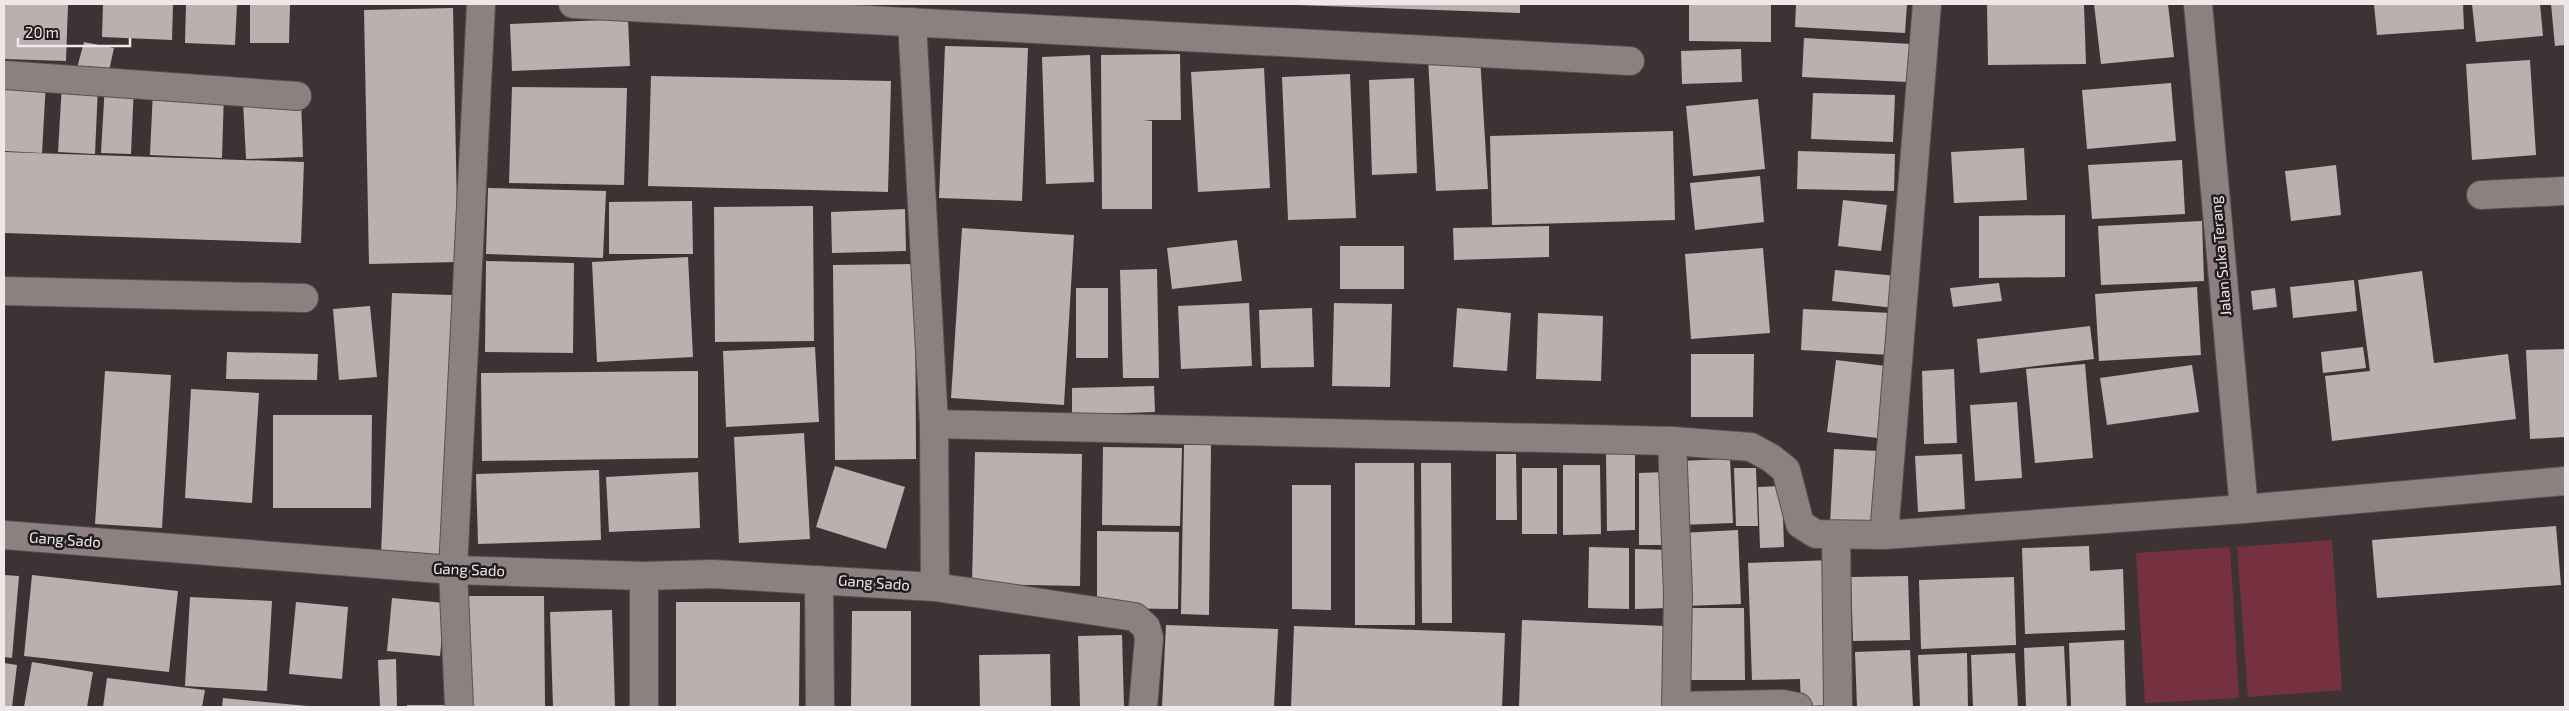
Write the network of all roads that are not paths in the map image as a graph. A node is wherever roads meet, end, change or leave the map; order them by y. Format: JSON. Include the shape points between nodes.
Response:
{"nodes":[{"id":1,"x":481,"y":4,"type":"edge"},
{"id":2,"x":573,"y":4,"type":"edge"},
{"id":3,"x":1927,"y":4,"type":"edge"},
{"id":4,"x":2198,"y":4,"type":"edge"},
{"id":5,"x":912,"y":22,"type":"junction"},
{"id":6,"x":1630,"y":61,"type":"dead end"},
{"id":7,"x":4,"y":75,"type":"edge"},
{"id":8,"x":297,"y":96,"type":"dead end"},
{"id":9,"x":2565,"y":191,"type":"edge"},
{"id":10,"x":2481,"y":195,"type":"dead end"},
{"id":11,"x":4,"y":291,"type":"edge"},
{"id":12,"x":304,"y":298,"type":"dead end"},
{"id":13,"x":934,"y":424,"type":"junction"},
{"id":14,"x":1672,"y":441,"type":"junction"},
{"id":15,"x":2565,"y":481,"type":"edge"},
{"id":16,"x":2244,"y":509,"type":"junction"},
{"id":17,"x":4,"y":535,"type":"edge"},
{"id":18,"x":1836,"y":535,"type":"junction"},
{"id":19,"x":1884,"y":535,"type":"junction"},
{"id":20,"x":453,"y":570,"type":"junction"},
{"id":21,"x":644,"y":576,"type":"junction"},
{"id":22,"x":819,"y":580,"type":"junction"},
{"id":23,"x":936,"y":587,"type":"junction"},
{"id":24,"x":460,"y":707,"type":"edge"},
{"id":25,"x":644,"y":707,"type":"edge"},
{"id":26,"x":820,"y":707,"type":"edge"},
{"id":27,"x":1143,"y":707,"type":"edge"},
{"id":28,"x":1676,"y":707,"type":"edge"},
{"id":29,"x":1798,"y":707,"type":"edge"},
{"id":30,"x":1838,"y":707,"type":"edge"}],
"edges":[{"from":1,"to":20,"type":"street"},
{"from":2,"to":5,"type":"street"},
{"from":3,"to":19,"type":"street"},
{"from":4,"to":16,"type":"street","name":"Jalan Suka Terang"},
{"from":5,"to":6,"type":"street"},
{"from":5,"to":13,"type":"street"},
{"from":7,"to":8,"type":"street"},
{"from":9,"to":10,"type":"street"},
{"from":11,"to":12,"type":"street"},
{"from":13,"to":14,"type":"street"},
{"from":13,"to":23,"type":"street"},
{"from":14,"to":18,"type":"street","via":[[1751,447],[1771,458],[1786,470],[1800,524],[1816,534]]},
{"from":14,"to":28,"type":"street","via":[[1678,594]]},
{"from":15,"to":16,"type":"street"},
{"from":16,"to":19,"type":"street"},
{"from":17,"to":20,"type":"street","name":"Gang Sado"},
{"from":18,"to":19,"type":"street"},
{"from":18,"to":30,"type":"street"},
{"from":20,"to":21,"type":"street","name":"Gang Sado"},
{"from":20,"to":24,"type":"street"},
{"from":21,"to":22,"type":"street","name":"Gang Sado","via":[[712,574]]},
{"from":21,"to":25,"type":"street"},
{"from":22,"to":23,"type":"street","name":"Gang Sado"},
{"from":22,"to":26,"type":"street"},
{"from":23,"to":27,"type":"street","name":"Gang Sado","via":[[1135,617],[1146,626],[1149,638]]},
{"from":28,"to":29,"type":"street","via":[[1784,704]]}]}
